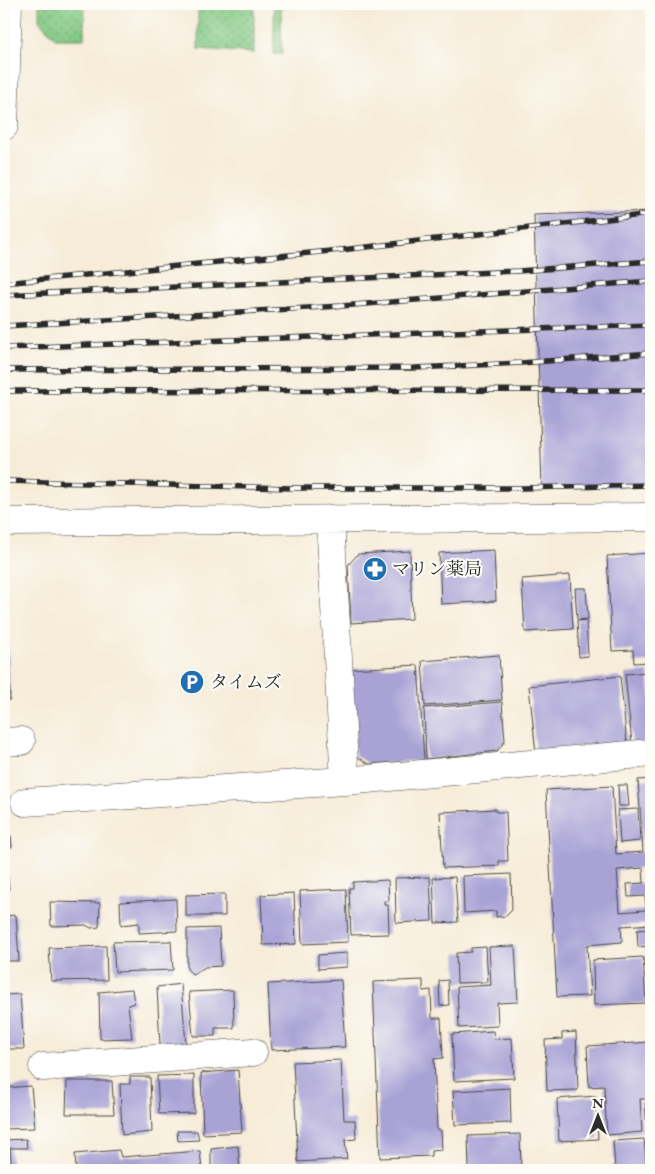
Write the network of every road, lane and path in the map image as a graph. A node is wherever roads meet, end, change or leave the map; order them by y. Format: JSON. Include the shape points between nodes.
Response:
{"nodes":[{"id":1,"x":8,"y":4,"type":"edge"},
{"id":2,"x":4,"y":126,"type":"edge"},
{"id":3,"x":651,"y":517,"type":"edge"},
{"id":4,"x":330,"y":519,"type":"junction"},
{"id":5,"x":4,"y":522,"type":"edge"},
{"id":6,"x":651,"y":753,"type":"edge"},
{"id":7,"x":345,"y":781,"type":"junction"},
{"id":8,"x":25,"y":802,"type":"dead end"},
{"id":9,"x":253,"y":1052,"type":"dead end"},
{"id":10,"x":43,"y":1067,"type":"dead end"}],
"edges":[{"from":1,"to":2,"type":"street"},
{"from":3,"to":4,"type":"street"},
{"from":4,"to":5,"type":"street"},
{"from":4,"to":7,"type":"street"},
{"from":6,"to":7,"type":"street"},
{"from":7,"to":8,"type":"street"},
{"from":9,"to":10,"type":"street"}]}
